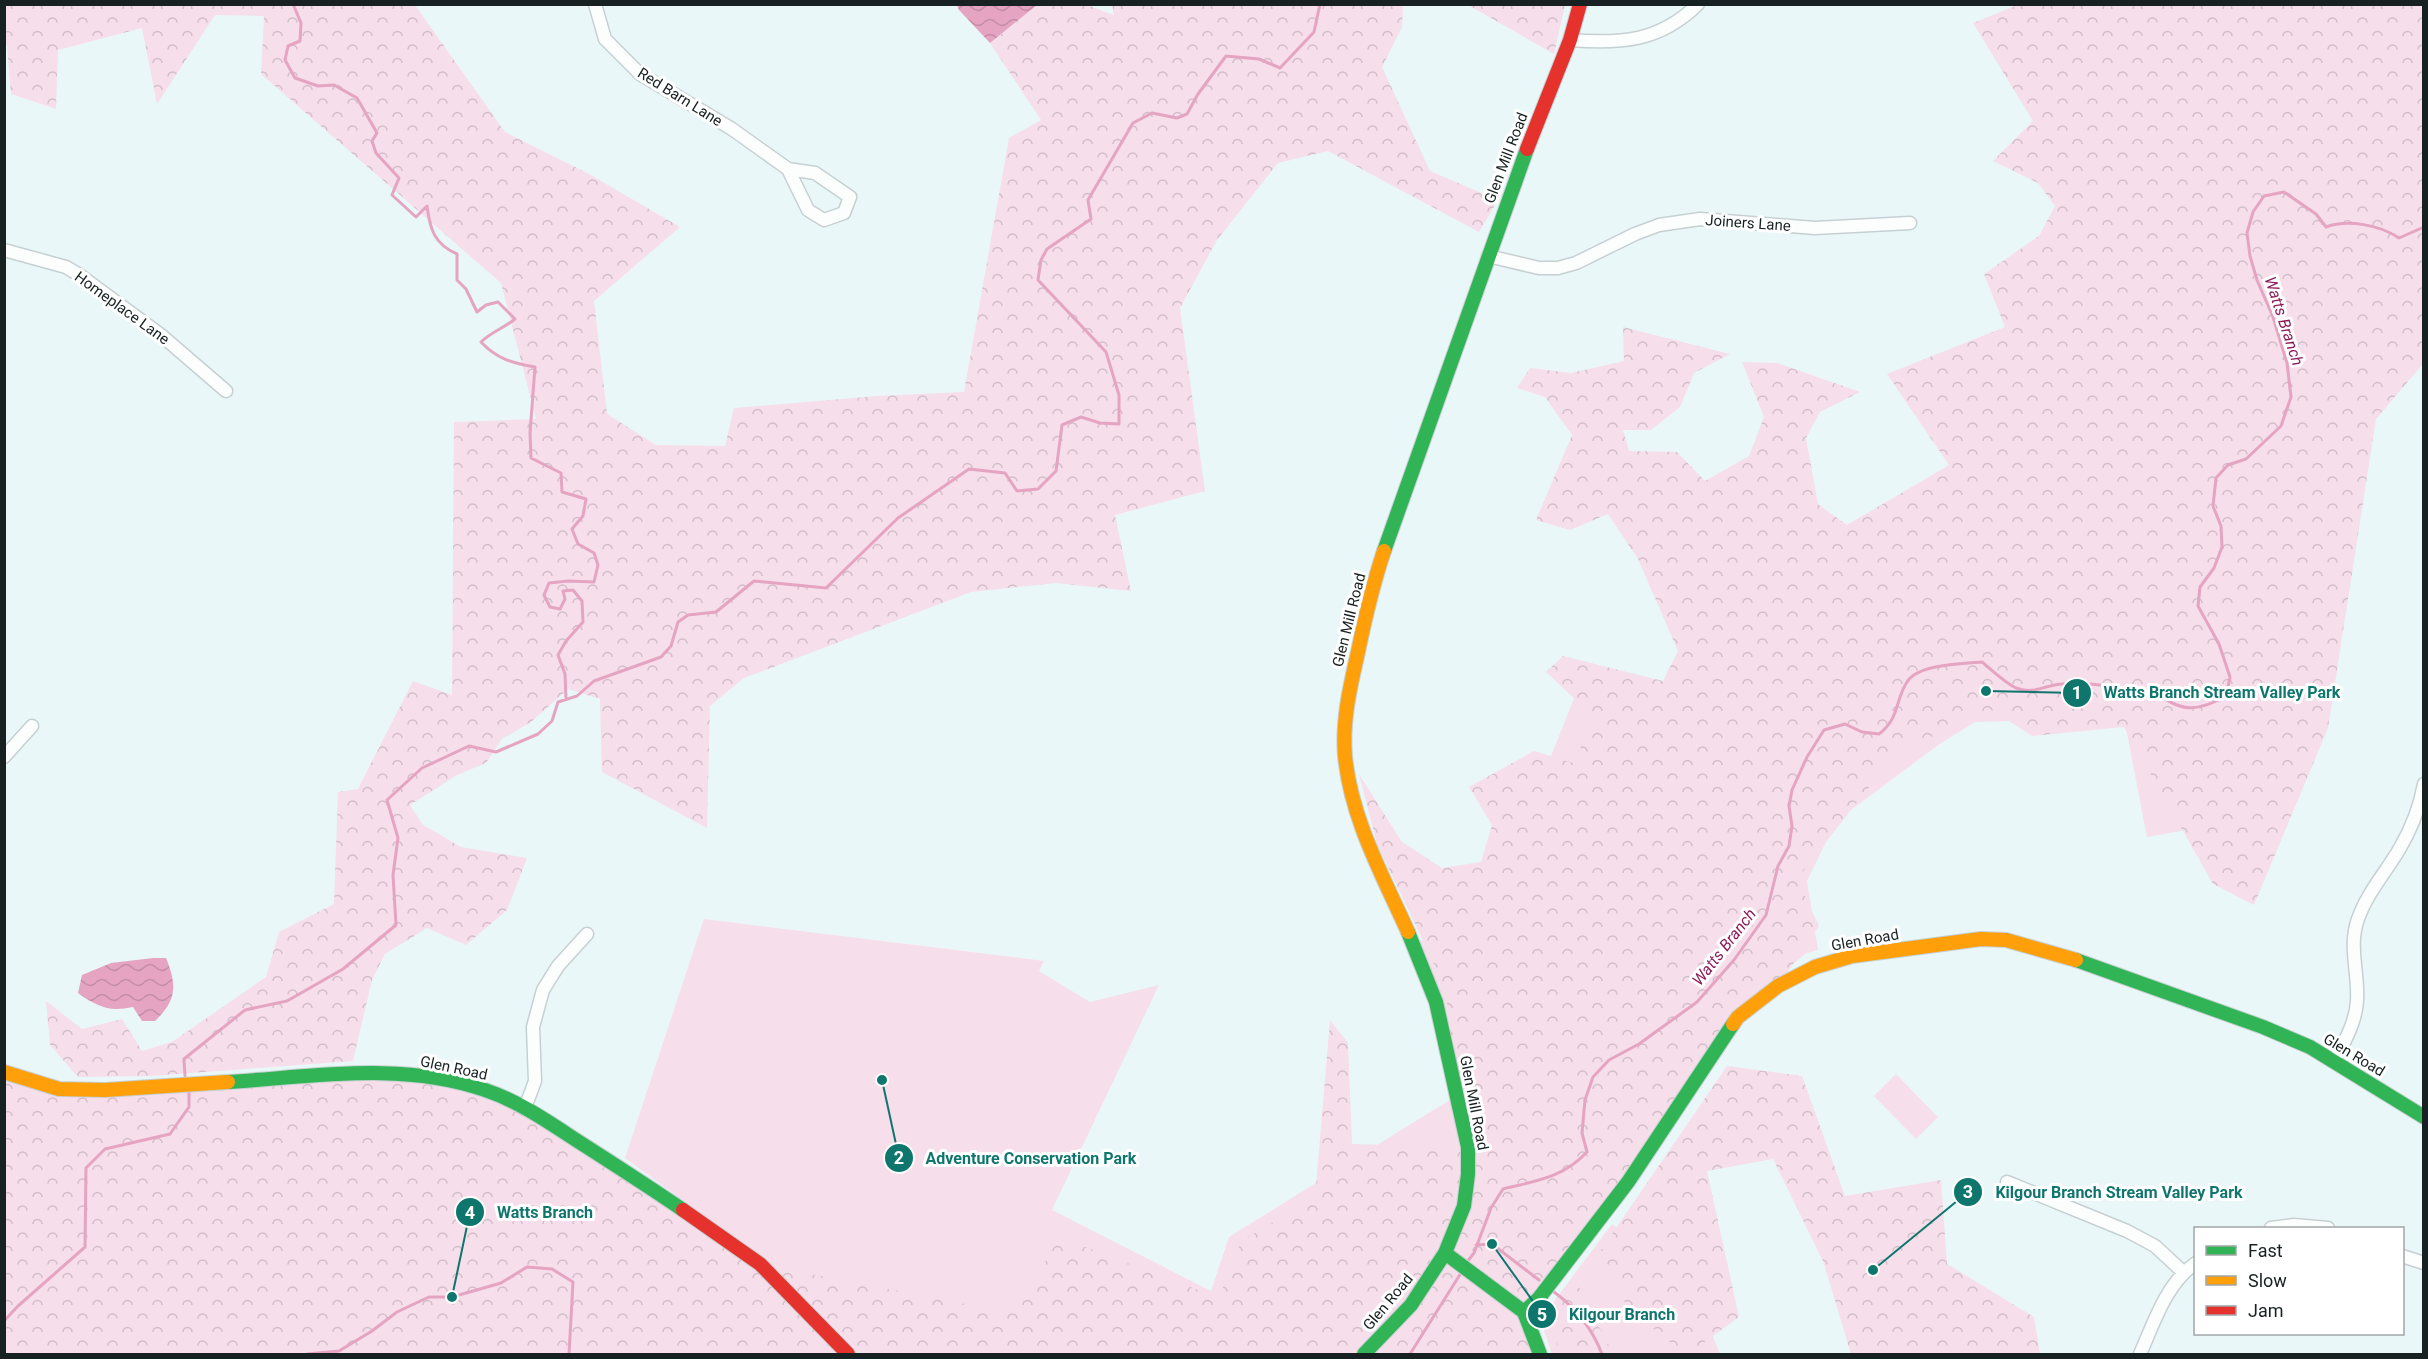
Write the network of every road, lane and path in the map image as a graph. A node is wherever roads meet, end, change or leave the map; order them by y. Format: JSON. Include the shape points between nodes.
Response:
{"nodes":[{"id":1,"x":595,"y":4,"type":"edge"},
{"id":2,"x":1580,"y":4,"type":"edge"},
{"id":3,"x":1698,"y":4,"type":"edge"},
{"id":4,"x":1570,"y":40,"type":"junction"},
{"id":5,"x":788,"y":169,"type":"junction"},
{"id":6,"x":1910,"y":223,"type":"dead end"},
{"id":7,"x":4,"y":250,"type":"edge"},
{"id":8,"x":1488,"y":256,"type":"junction"},
{"id":9,"x":226,"y":391,"type":"dead end"},
{"id":10,"x":32,"y":726,"type":"dead end"},
{"id":11,"x":4,"y":757,"type":"edge"},
{"id":12,"x":2424,"y":784,"type":"edge"},
{"id":13,"x":587,"y":934,"type":"dead end"},
{"id":14,"x":2334,"y":1061,"type":"junction"},
{"id":15,"x":4,"y":1072,"type":"edge"},
{"id":16,"x":525,"y":1108,"type":"junction"},
{"id":17,"x":2424,"y":1117,"type":"edge"},
{"id":18,"x":2007,"y":1182,"type":"dead end"},
{"id":19,"x":2279,"y":1227,"type":"edge"},
{"id":20,"x":2317,"y":1227,"type":"edge"},
{"id":21,"x":2404,"y":1256,"type":"edge"},
{"id":22,"x":1451,"y":1257,"type":"junction"},
{"id":23,"x":2424,"y":1263,"type":"edge"},
{"id":24,"x":2194,"y":1264,"type":"edge"},
{"id":25,"x":2183,"y":1272,"type":"junction"},
{"id":26,"x":1524,"y":1312,"type":"junction"},
{"id":27,"x":848,"y":1354,"type":"edge"},
{"id":28,"x":1364,"y":1354,"type":"edge"},
{"id":29,"x":1540,"y":1354,"type":"edge"},
{"id":30,"x":2140,"y":1354,"type":"edge"}],
"edges":[{"from":1,"to":5,"type":"street","name":"Red Barn Lane","via":[[605,39],[640,74],[732,129]]},
{"from":2,"to":4,"type":"main road","name":"Glen Mill Road"},
{"from":3,"to":4,"type":"street","via":[[1665,30],[1635,39],[1608,43]]},
{"from":4,"to":8,"type":"main road","name":"Glen Mill Road"},
{"from":5,"to":5,"type":"street","name":"Red Barn Lane","via":[[815,173],[850,197],[843,213],[824,220],[808,210]]},
{"from":6,"to":8,"type":"street","name":"Joiners Lane","via":[[1815,228],[1700,219],[1659,225],[1558,267],[1539,268]]},
{"from":7,"to":9,"type":"street","name":"Homeplace Lane","via":[[66,267],[81,276],[161,335]]},
{"from":8,"to":22,"type":"main road","name":"Glen Mill Road","via":[[1381,560],[1346,707],[1344,736],[1351,789],[1364,831],[1436,1002],[1468,1147],[1464,1206]]},
{"from":10,"to":11,"type":"street"},
{"from":12,"to":14,"type":"street","via":[[2413,821],[2358,919],[2353,937],[2358,1002],[2349,1033]]},
{"from":13,"to":16,"type":"street","via":[[558,966],[543,990],[533,1028],[535,1081]]},
{"from":14,"to":17,"type":"main road","name":"Glen Road"},
{"from":14,"to":26,"type":"main road","name":"Glen Road","via":[[2263,1027],[2067,957],[2006,940],[1982,939],[1852,956],[1815,967],[1778,986],[1738,1017],[1629,1182]]},
{"from":15,"to":16,"type":"main road","name":"Glen Road","via":[[59,1089],[105,1090],[369,1073],[409,1075],[470,1086]]},
{"from":16,"to":27,"type":"main road","name":"Glen Road","via":[[625,1169],[749,1255]]},
{"from":18,"to":25,"type":"street","via":[[2127,1231],[2155,1246]]},
{"from":19,"to":20,"type":"street"},
{"from":21,"to":23,"type":"street"},
{"from":22,"to":26,"type":"main road"},
{"from":22,"to":28,"type":"main road","name":"Glen Road"},
{"from":24,"to":25,"type":"street"},
{"from":25,"to":30,"type":"street","via":[[2160,1309]]},
{"from":26,"to":29,"type":"main road"}]}
